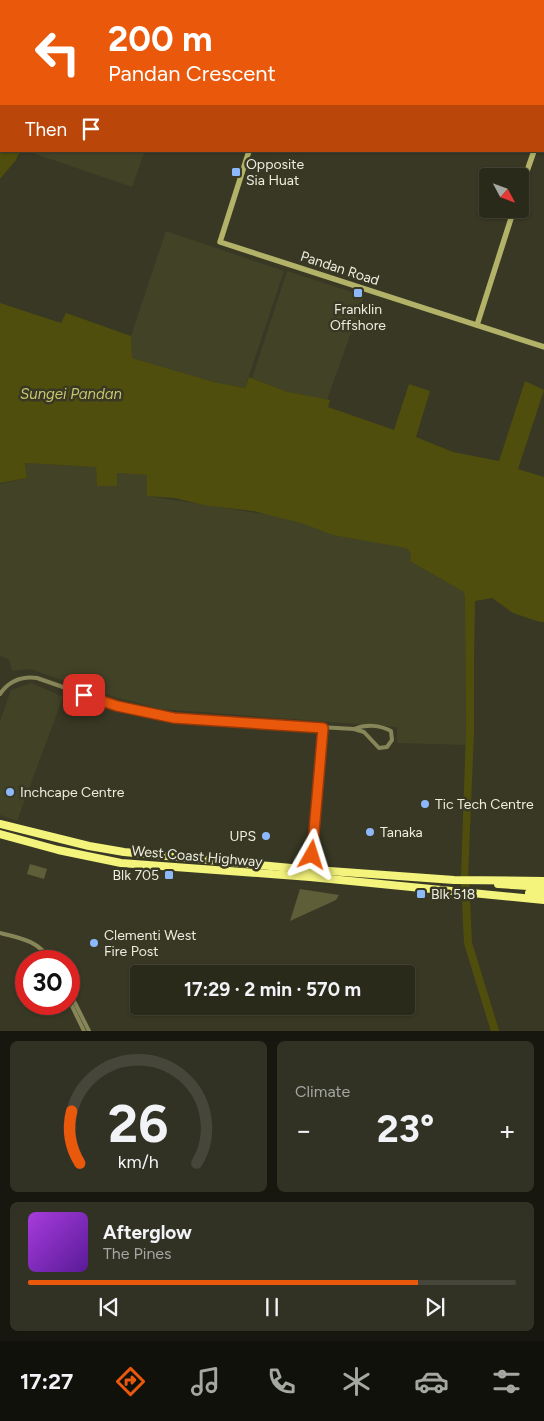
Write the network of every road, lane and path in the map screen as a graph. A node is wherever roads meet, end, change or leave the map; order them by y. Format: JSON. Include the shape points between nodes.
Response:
{"nodes":[{"id":1,"x":249,"y":152,"type":"edge"},
{"id":2,"x":534,"y":152,"type":"edge"},
{"id":3,"x":528,"y":168,"type":"edge"},
{"id":4,"x":511,"y":218,"type":"edge"},
{"id":5,"x":477,"y":326,"type":"junction"},
{"id":6,"x":544,"y":347,"type":"edge"},
{"id":7,"x":0,"y":694,"type":"edge"},
{"id":8,"x":323,"y":728,"type":"junction"},
{"id":9,"x":354,"y":729,"type":"junction"},
{"id":10,"x":0,"y":824,"type":"edge"},
{"id":11,"x":0,"y":834,"type":"edge"},
{"id":12,"x":312,"y":855,"type":"junction"},
{"id":13,"x":208,"y":860,"type":"junction"},
{"id":14,"x":302,"y":869,"type":"junction"},
{"id":15,"x":208,"y":870,"type":"junction"},
{"id":16,"x":318,"y":870,"type":"junction"},
{"id":17,"x":480,"y":881,"type":"junction"},
{"id":18,"x":544,"y":881,"type":"edge"},
{"id":19,"x":544,"y":887,"type":"edge"},
{"id":20,"x":477,"y":892,"type":"junction"},
{"id":21,"x":544,"y":894,"type":"edge"},
{"id":22,"x":544,"y":900,"type":"edge"},
{"id":23,"x":0,"y":933,"type":"edge"},
{"id":24,"x":42,"y":950,"type":"edge"},
{"id":25,"x":80,"y":1013,"type":"edge"},
{"id":26,"x":76,"y":1015,"type":"edge"},
{"id":27,"x":84,"y":1031,"type":"edge"},
{"id":28,"x":89,"y":1031,"type":"edge"}],
"edges":[{"from":1,"to":5,"type":"street","name":"Pandan Road","via":[[220,242]]},
{"from":2,"to":3,"type":"street"},
{"from":4,"to":5,"type":"street"},
{"from":5,"to":6,"type":"street","name":"Pandan Road"},
{"from":7,"to":8,"type":"street","via":[[13,681],[31,677],[110,704],[160,716]]},
{"from":8,"to":9,"type":"street"},
{"from":8,"to":12,"type":"street"},
{"from":9,"to":9,"type":"street","via":[[384,727],[391,731],[392,740],[386,747],[379,748],[364,732]]},
{"from":10,"to":13,"type":"highway","name":"West Coast Highway","via":[[105,849]]},
{"from":11,"to":15,"type":"highway","name":"West Coast Highway","via":[[102,860]]},
{"from":12,"to":14,"type":"street"},
{"from":12,"to":16,"type":"street"},
{"from":13,"to":14,"type":"highway","name":"West Coast Highway"},
{"from":13,"to":15,"type":"highway"},
{"from":14,"to":16,"type":"highway","name":"West Coast Highway"},
{"from":15,"to":20,"type":"highway","name":"West Coast Highway"},
{"from":16,"to":17,"type":"highway","name":"West Coast Highway"},
{"from":17,"to":18,"type":"highway","name":"West Coast Highway"},
{"from":17,"to":19,"type":"highway"},
{"from":20,"to":21,"type":"highway"},
{"from":20,"to":22,"type":"highway","name":"West Coast Highway"},
{"from":23,"to":24,"type":"street","via":[[26,939]]},
{"from":25,"to":28,"type":"street"},
{"from":26,"to":27,"type":"street"}]}
